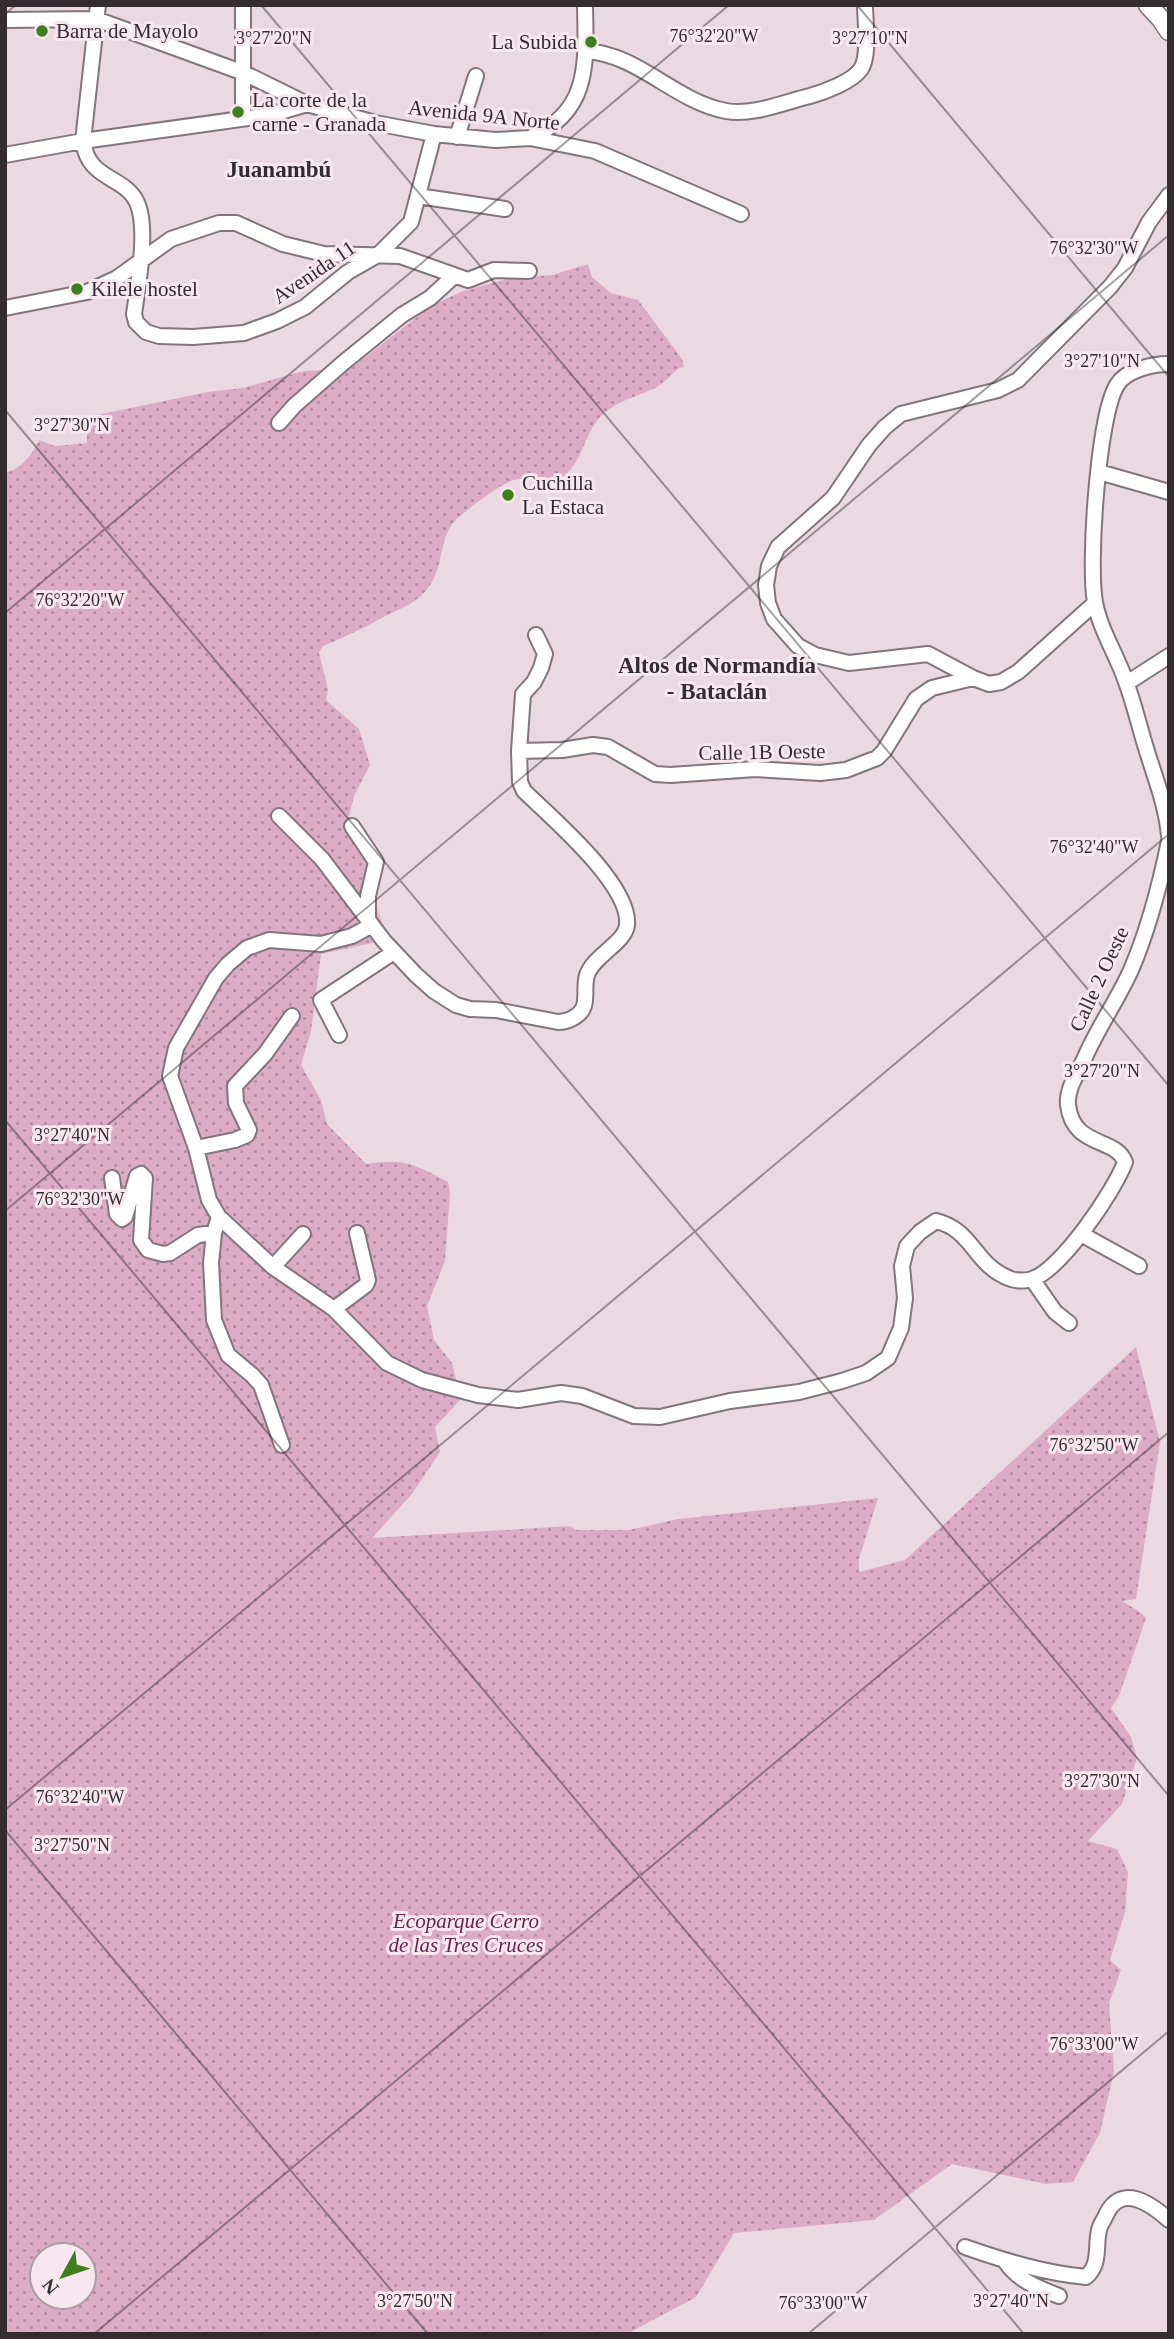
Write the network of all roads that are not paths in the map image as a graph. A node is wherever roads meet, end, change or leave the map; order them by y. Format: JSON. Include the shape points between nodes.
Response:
{"nodes":[{"id":1,"x":243,"y":5,"type":"edge"},
{"id":2,"x":584,"y":5,"type":"edge"},
{"id":3,"x":865,"y":5,"type":"edge"},
{"id":4,"x":1148,"y":5,"type":"edge"},
{"id":5,"x":1164,"y":5,"type":"edge"},
{"id":6,"x":1169,"y":10,"type":"edge"},
{"id":7,"x":97,"y":12,"type":"edge"},
{"id":8,"x":5,"y":20,"type":"edge"},
{"id":9,"x":1169,"y":29,"type":"edge"},
{"id":10,"x":586,"y":51,"type":"junction"},
{"id":11,"x":244,"y":73,"type":"junction"},
{"id":12,"x":476,"y":76,"type":"dead end"},
{"id":13,"x":307,"y":104,"type":"junction"},
{"id":14,"x":243,"y":118,"type":"junction"},
{"id":15,"x":433,"y":134,"type":"junction"},
{"id":16,"x":457,"y":137,"type":"junction"},
{"id":17,"x":530,"y":138,"type":"junction"},
{"id":18,"x":83,"y":141,"type":"junction"},
{"id":19,"x":5,"y":155,"type":"edge"},
{"id":20,"x":418,"y":195,"type":"junction"},
{"id":21,"x":1169,"y":195,"type":"edge"},
{"id":22,"x":505,"y":209,"type":"dead end"},
{"id":23,"x":741,"y":214,"type":"dead end"},
{"id":24,"x":378,"y":255,"type":"junction"},
{"id":25,"x":140,"y":261,"type":"junction"},
{"id":26,"x":530,"y":271,"type":"dead end"},
{"id":27,"x":454,"y":276,"type":"junction"},
{"id":28,"x":5,"y":308,"type":"edge"},
{"id":29,"x":1169,"y":364,"type":"edge"},
{"id":30,"x":279,"y":423,"type":"dead end"},
{"id":31,"x":1098,"y":472,"type":"junction"},
{"id":32,"x":1169,"y":492,"type":"edge"},
{"id":33,"x":1095,"y":603,"type":"junction"},
{"id":34,"x":536,"y":635,"type":"dead end"},
{"id":35,"x":1169,"y":656,"type":"edge"},
{"id":36,"x":973,"y":678,"type":"junction"},
{"id":37,"x":1127,"y":683,"type":"junction"},
{"id":38,"x":519,"y":751,"type":"junction"},
{"id":39,"x":278,"y":816,"type":"dead end"},
{"id":40,"x":352,"y":825,"type":"dead end"},
{"id":41,"x":1169,"y":838,"type":"edge"},
{"id":42,"x":370,"y":922,"type":"junction"},
{"id":43,"x":394,"y":952,"type":"junction"},
{"id":44,"x":292,"y":1016,"type":"dead end"},
{"id":45,"x":339,"y":1035,"type":"dead end"},
{"id":46,"x":196,"y":1148,"type":"junction"},
{"id":47,"x":112,"y":1178,"type":"dead end"},
{"id":48,"x":219,"y":1217,"type":"junction"},
{"id":49,"x":214,"y":1233,"type":"junction"},
{"id":50,"x":357,"y":1233,"type":"dead end"},
{"id":51,"x":303,"y":1234,"type":"dead end"},
{"id":52,"x":1081,"y":1234,"type":"junction"},
{"id":53,"x":1139,"y":1266,"type":"dead end"},
{"id":54,"x":273,"y":1267,"type":"junction"},
{"id":55,"x":1032,"y":1279,"type":"junction"},
{"id":56,"x":334,"y":1309,"type":"junction"},
{"id":57,"x":1069,"y":1323,"type":"dead end"},
{"id":58,"x":282,"y":1445,"type":"dead end"},
{"id":59,"x":1169,"y":2220,"type":"edge"},
{"id":60,"x":965,"y":2247,"type":"dead end"},
{"id":61,"x":1005,"y":2261,"type":"junction"},
{"id":62,"x":1059,"y":2296,"type":"dead end"}],
"edges":[{"from":1,"to":11,"type":"street"},
{"from":2,"to":10,"type":"street"},
{"from":3,"to":10,"type":"street","via":[[861,69],[824,92],[747,112],[727,112],[700,103],[617,57]]},
{"from":4,"to":9,"type":"main road"},
{"from":5,"to":6,"type":"main road"},
{"from":7,"to":8,"type":"street"},
{"from":7,"to":11,"type":"street","name":"Avenida 9A Norte"},
{"from":7,"to":18,"type":"street"},
{"from":10,"to":17,"type":"street","via":[[572,107],[558,123]]},
{"from":11,"to":13,"type":"street","name":"Avenida 9A Norte"},
{"from":11,"to":14,"type":"street"},
{"from":12,"to":16,"type":"street"},
{"from":13,"to":14,"type":"street"},
{"from":13,"to":15,"type":"street","name":"Avenida 9A Norte"},
{"from":14,"to":18,"type":"street"},
{"from":15,"to":16,"type":"street","name":"Avenida 9A Norte"},
{"from":15,"to":20,"type":"street","name":"Avenida 11"},
{"from":16,"to":17,"type":"street","name":"Avenida 9A Norte"},
{"from":17,"to":23,"type":"street","name":"Avenida 9A Norte","via":[[595,151]]},
{"from":18,"to":19,"type":"street"},
{"from":18,"to":25,"type":"street","via":[[93,166],[129,191],[138,203]]},
{"from":20,"to":22,"type":"street"},
{"from":20,"to":24,"type":"street","name":"Avenida 11","via":[[411,222]]},
{"from":21,"to":36,"type":"street","via":[[1110,287],[1033,367],[998,390],[901,414],[869,445],[833,498],[778,547],[769,566],[768,603],[774,619],[799,646],[849,663],[928,654]]},
{"from":24,"to":25,"type":"street","via":[[324,254],[283,244],[236,223],[219,223],[171,239]]},
{"from":24,"to":25,"type":"street","name":"Avenida 11","via":[[348,272],[305,307],[277,321],[244,333],[193,337],[159,335],[139,327],[134,314]]},
{"from":24,"to":27,"type":"street","via":[[400,256]]},
{"from":25,"to":28,"type":"street","via":[[87,292]]},
{"from":26,"to":27,"type":"street","via":[[494,270],[468,280]]},
{"from":27,"to":30,"type":"street","via":[[343,363]]},
{"from":29,"to":31,"type":"street","name":"Calle 2 Oeste","via":[[1134,371],[1118,383],[1108,406]]},
{"from":31,"to":32,"type":"street"},
{"from":31,"to":33,"type":"street","name":"Calle 2 Oeste"},
{"from":33,"to":36,"type":"street","via":[[1001,682],[989,684]]},
{"from":33,"to":37,"type":"street","name":"Calle 2 Oeste"},
{"from":34,"to":38,"type":"street","via":[[545,654],[523,694]]},
{"from":35,"to":37,"type":"street"},
{"from":36,"to":38,"type":"street","name":"Calle 1B Oeste","via":[[932,688],[916,699],[884,751],[845,770],[755,769],[671,775],[655,774],[608,747]]},
{"from":37,"to":41,"type":"street","name":"Calle 2 Oeste","via":[[1160,787]]},
{"from":38,"to":43,"type":"street","via":[[524,791],[603,871],[624,903],[627,926],[587,976],[585,1008],[558,1022],[456,1005]]},
{"from":39,"to":42,"type":"street","via":[[322,859]]},
{"from":40,"to":42,"type":"street","via":[[376,862],[368,896]]},
{"from":41,"to":52,"type":"street","name":"Calle 2 Oeste","via":[[1156,901],[1131,970],[1069,1093],[1072,1121],[1083,1134],[1119,1152],[1125,1162]]},
{"from":42,"to":43,"type":"street"},
{"from":42,"to":46,"type":"street","via":[[352,936],[321,944],[269,940],[247,948],[216,978],[176,1048],[170,1076]]},
{"from":43,"to":45,"type":"street","via":[[321,1000]]},
{"from":44,"to":46,"type":"street","via":[[235,1086],[247,1135]]},
{"from":46,"to":48,"type":"street","via":[[209,1200]]},
{"from":47,"to":49,"type":"street","via":[[117,1214],[122,1219],[137,1176],[145,1178],[141,1240],[148,1250],[170,1253],[198,1235]]},
{"from":48,"to":49,"type":"street"},
{"from":48,"to":54,"type":"street"},
{"from":49,"to":58,"type":"street","via":[[214,1321],[228,1355],[261,1385]]},
{"from":50,"to":56,"type":"street","via":[[368,1280]]},
{"from":51,"to":54,"type":"street"},
{"from":52,"to":53,"type":"street"},
{"from":52,"to":55,"type":"street","name":"Calle 2 Oeste"},
{"from":54,"to":56,"type":"street"},
{"from":55,"to":56,"type":"street","via":[[1013,1280],[994,1270],[967,1238],[951,1225],[936,1222],[907,1246],[902,1266],[905,1298],[901,1328],[888,1358],[866,1373],[800,1392],[660,1417],[634,1416],[582,1396],[561,1393],[518,1400],[422,1380],[387,1363]]},
{"from":55,"to":57,"type":"street","via":[[1055,1312]]},
{"from":59,"to":61,"type":"street","via":[[1139,2200],[1118,2200],[1099,2230],[1098,2254],[1086,2277]]},
{"from":60,"to":61,"type":"street"},
{"from":61,"to":62,"type":"street","via":[[1030,2284]]}]}
